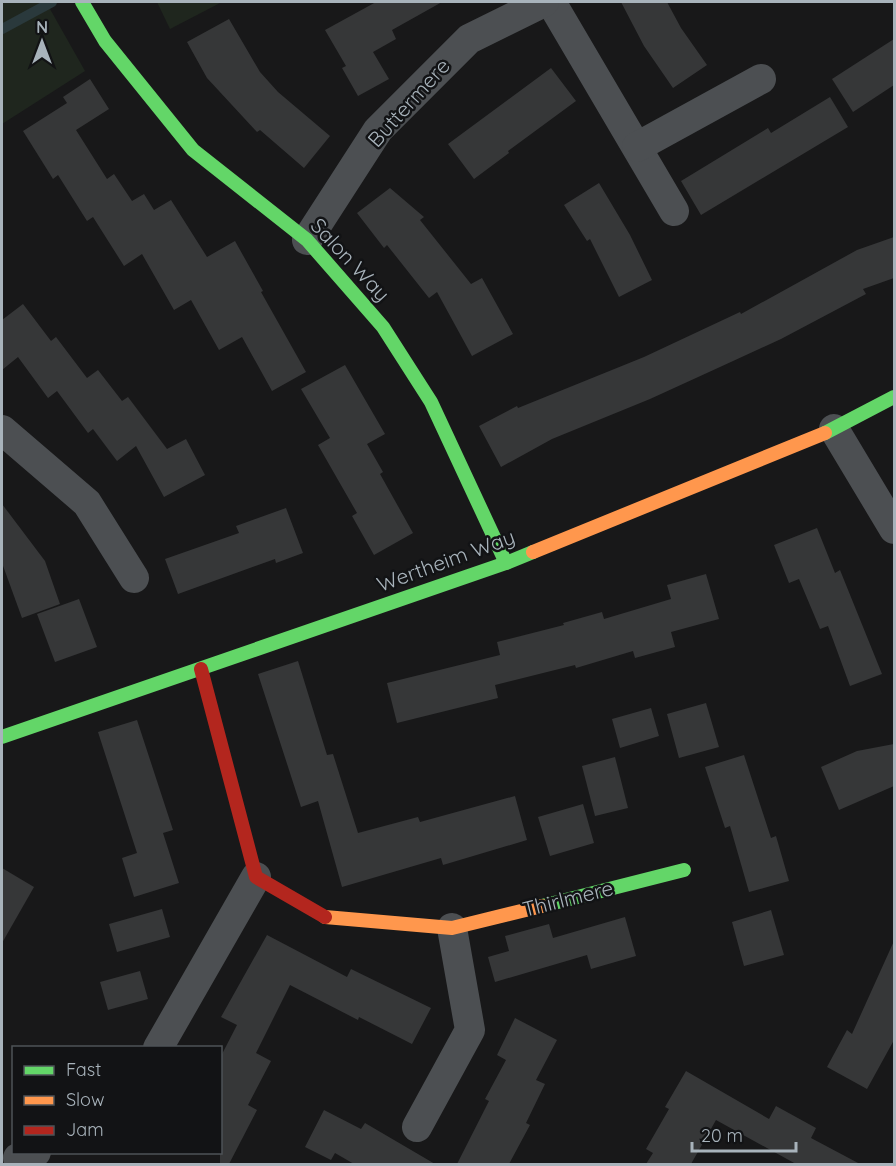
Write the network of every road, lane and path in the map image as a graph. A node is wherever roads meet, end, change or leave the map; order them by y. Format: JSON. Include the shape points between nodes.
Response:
{"nodes":[{"id":1,"x":82,"y":2,"type":"edge"},
{"id":2,"x":544,"y":2,"type":"edge"},
{"id":3,"x":551,"y":2,"type":"edge"},
{"id":4,"x":761,"y":79,"type":"dead end"},
{"id":5,"x":637,"y":147,"type":"junction"},
{"id":6,"x":674,"y":210,"type":"dead end"},
{"id":7,"x":307,"y":240,"type":"junction"},
{"id":8,"x":894,"y":397,"type":"edge"},
{"id":9,"x":834,"y":429,"type":"junction"},
{"id":10,"x":2,"y":430,"type":"edge"},
{"id":11,"x":894,"y":529,"type":"edge"},
{"id":12,"x":506,"y":563,"type":"junction"},
{"id":13,"x":134,"y":578,"type":"dead end"},
{"id":14,"x":201,"y":669,"type":"junction"},
{"id":15,"x":2,"y":737,"type":"edge"},
{"id":16,"x":684,"y":870,"type":"dead end"},
{"id":17,"x":256,"y":877,"type":"junction"},
{"id":18,"x":452,"y":928,"type":"junction"},
{"id":19,"x":159,"y":1046,"type":"edge"},
{"id":20,"x":417,"y":1127,"type":"dead end"}],
"edges":[{"from":1,"to":7,"type":"street","name":"Salon Way","via":[[105,41],[193,150]]},
{"from":2,"to":7,"type":"street","name":"Buttermere","via":[[469,39],[378,130]]},
{"from":3,"to":5,"type":"street"},
{"from":4,"to":5,"type":"street"},
{"from":5,"to":6,"type":"street"},
{"from":7,"to":12,"type":"street","name":"Salon Way","via":[[382,327],[431,402]]},
{"from":8,"to":9,"type":"street","name":"Wertheim Way"},
{"from":9,"to":11,"type":"street"},
{"from":9,"to":12,"type":"street","name":"Wertheim Way"},
{"from":10,"to":13,"type":"street","via":[[87,502]]},
{"from":12,"to":14,"type":"street","name":"Wertheim Way"},
{"from":14,"to":15,"type":"street","name":"Wertheim Way"},
{"from":14,"to":17,"type":"street"},
{"from":16,"to":18,"type":"street","name":"Thirlmere"},
{"from":17,"to":18,"type":"street","name":"Thirlmere","via":[[325,917]]},
{"from":17,"to":19,"type":"street"},
{"from":18,"to":20,"type":"street","via":[[470,1030]]}]}
